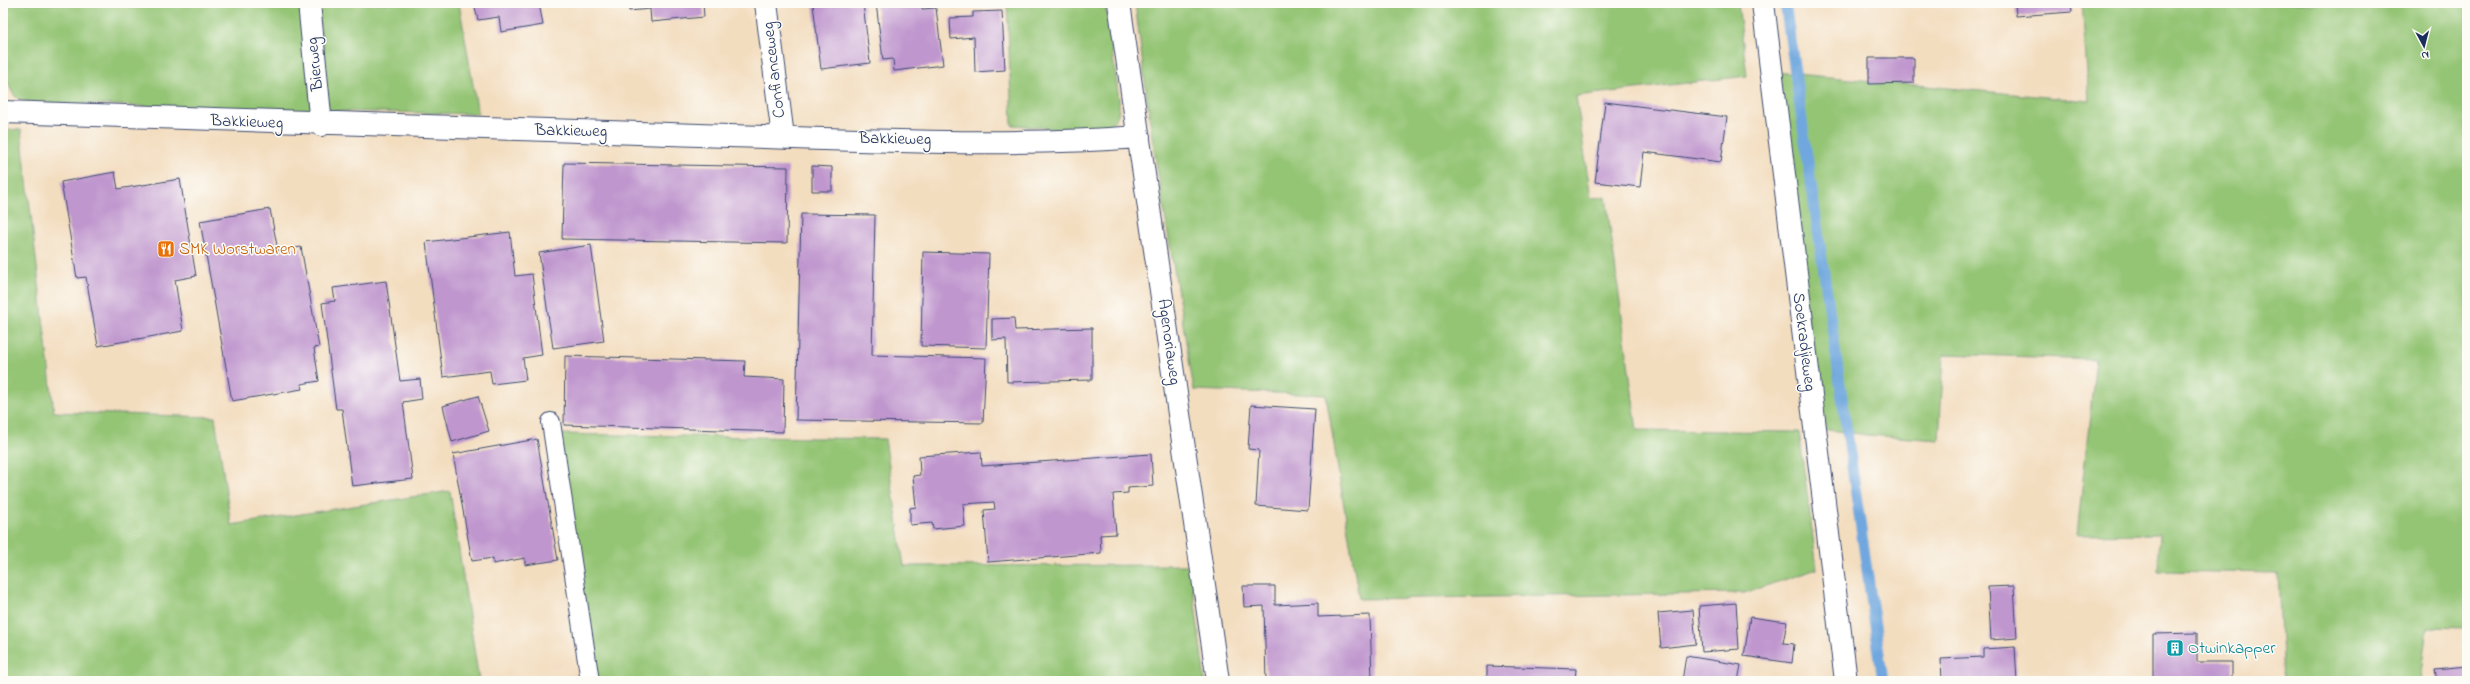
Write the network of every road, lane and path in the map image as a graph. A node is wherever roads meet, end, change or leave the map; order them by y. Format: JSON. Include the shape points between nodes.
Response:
{"nodes":[{"id":1,"x":309,"y":3,"type":"edge"},
{"id":2,"x":766,"y":3,"type":"edge"},
{"id":3,"x":1119,"y":3,"type":"edge"},
{"id":4,"x":1763,"y":3,"type":"edge"},
{"id":5,"x":3,"y":112,"type":"edge"},
{"id":6,"x":321,"y":125,"type":"junction"},
{"id":7,"x":782,"y":137,"type":"junction"},
{"id":8,"x":1139,"y":137,"type":"junction"},
{"id":9,"x":551,"y":422,"type":"dead end"},
{"id":10,"x":590,"y":681,"type":"edge"},
{"id":11,"x":1218,"y":681,"type":"edge"},
{"id":12,"x":1846,"y":681,"type":"edge"}],
"edges":[{"from":1,"to":6,"type":"street","name":"Bierweg"},
{"from":2,"to":7,"type":"street","name":"Confianceweg"},
{"from":3,"to":8,"type":"street","name":"Agenoriaweg"},
{"from":4,"to":12,"type":"street","name":"Soekradjieweg"},
{"from":5,"to":6,"type":"street","name":"Bakkieweg"},
{"from":6,"to":7,"type":"street","name":"Bakkieweg"},
{"from":7,"to":8,"type":"street","name":"Bakkieweg","via":[[1064,142]]},
{"from":8,"to":11,"type":"street","name":"Agenoriaweg"},
{"from":9,"to":10,"type":"lane"}]}
